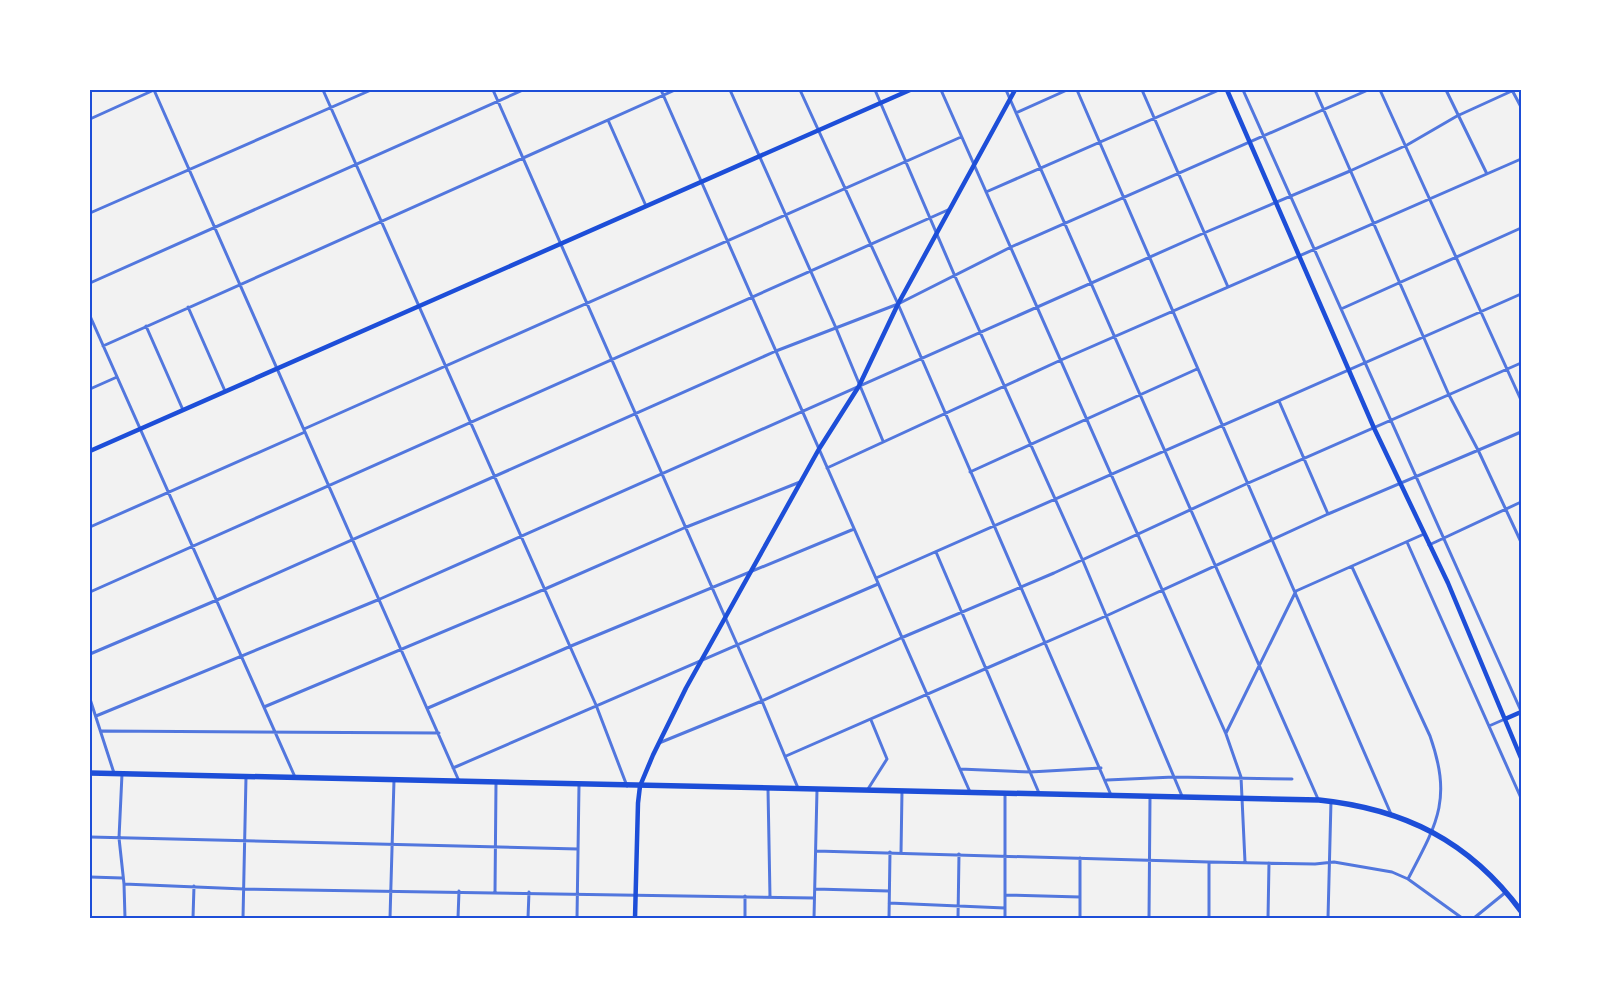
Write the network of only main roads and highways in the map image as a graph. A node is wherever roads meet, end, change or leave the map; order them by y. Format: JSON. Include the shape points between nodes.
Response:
{"nodes":[{"id":1,"x":910,"y":90,"type":"edge"},
{"id":2,"x":1016,"y":90,"type":"edge"},
{"id":3,"x":1227,"y":90,"type":"edge"},
{"id":4,"x":90,"y":451,"type":"edge"},
{"id":5,"x":1521,"y":712,"type":"edge"},
{"id":6,"x":1505,"y":719,"type":"junction"},
{"id":7,"x":1521,"y":758,"type":"edge"},
{"id":8,"x":90,"y":773,"type":"edge"},
{"id":9,"x":640,"y":786,"type":"junction"},
{"id":10,"x":1521,"y":910,"type":"edge"},
{"id":11,"x":635,"y":918,"type":"edge"}],
"edges":[{"from":1,"to":4,"type":"main road"},
{"from":2,"to":9,"type":"main road","via":[[898,304],[859,386],[819,449],[700,662],[658,743]]},
{"from":3,"to":6,"type":"main road","via":[[1374,428],[1448,583]]},
{"from":5,"to":6,"type":"main road"},
{"from":6,"to":7,"type":"main road"},
{"from":8,"to":9,"type":"highway"},
{"from":9,"to":10,"type":"highway","via":[[1331,801],[1392,815],[1452,842],[1507,892]]},
{"from":9,"to":11,"type":"main road"}]}
